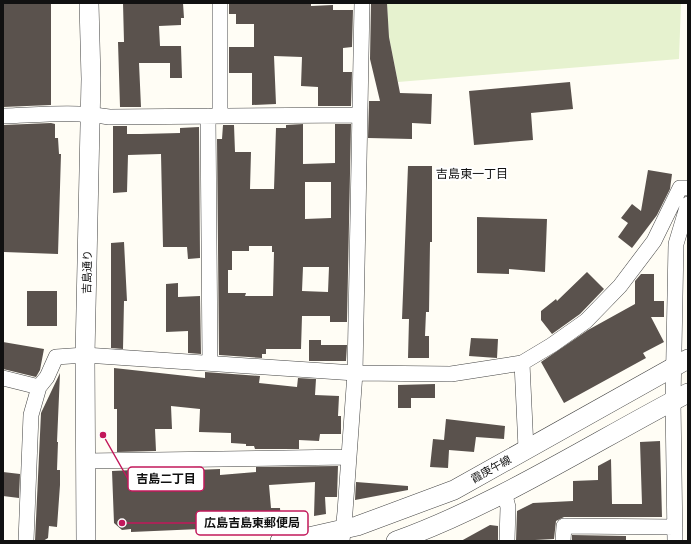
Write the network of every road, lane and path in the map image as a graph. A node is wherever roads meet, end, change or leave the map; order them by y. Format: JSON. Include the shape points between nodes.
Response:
{"nodes":[{"id":1,"x":89,"y":3,"type":"edge"},
{"id":2,"x":220,"y":3,"type":"edge"},
{"id":3,"x":362,"y":3,"type":"edge"},
{"id":4,"x":90,"y":114,"type":"junction"},
{"id":5,"x":359,"y":115,"type":"junction"},
{"id":6,"x":3,"y":116,"type":"edge"},
{"id":7,"x":214,"y":116,"type":"junction"},
{"id":8,"x":688,"y":188,"type":"edge"},
{"id":9,"x":688,"y":204,"type":"edge"},
{"id":10,"x":85,"y":355,"type":"junction"},
{"id":11,"x":522,"y":362,"type":"junction"},
{"id":12,"x":681,"y":362,"type":"edge"},
{"id":13,"x":210,"y":363,"type":"junction"},
{"id":14,"x":355,"y":373,"type":"junction"},
{"id":15,"x":3,"y":378,"type":"edge"},
{"id":16,"x":39,"y":387,"type":"junction"},
{"id":17,"x":680,"y":397,"type":"edge"},
{"id":18,"x":526,"y":449,"type":"junction"},
{"id":19,"x":348,"y":457,"type":"junction"},
{"id":20,"x":86,"y":461,"type":"junction"},
{"id":21,"x":504,"y":492,"type":"junction"},
{"id":22,"x":675,"y":534,"type":"edge"},
{"id":23,"x":342,"y":535,"type":"edge"},
{"id":24,"x":26,"y":541,"type":"edge"},
{"id":25,"x":86,"y":541,"type":"edge"},
{"id":26,"x":280,"y":541,"type":"edge"},
{"id":27,"x":396,"y":541,"type":"edge"},
{"id":28,"x":507,"y":541,"type":"edge"},
{"id":29,"x":563,"y":541,"type":"edge"}],
"edges":[{"from":1,"to":4,"type":"street","name":"吉島通り"},
{"from":2,"to":7,"type":"street"},
{"from":3,"to":5,"type":"street"},
{"from":4,"to":6,"type":"street"},
{"from":4,"to":7,"type":"street","via":[[109,117]]},
{"from":4,"to":10,"type":"street","name":"吉島通り"},
{"from":5,"to":7,"type":"street"},
{"from":5,"to":14,"type":"street"},
{"from":7,"to":13,"type":"street"},
{"from":8,"to":11,"type":"street","via":[[680,188],[654,241],[620,286],[586,321]]},
{"from":9,"to":12,"type":"street","via":[[676,244]]},
{"from":10,"to":13,"type":"street"},
{"from":10,"to":16,"type":"street","via":[[56,357],[47,377]]},
{"from":10,"to":20,"type":"street","name":"吉島通り"},
{"from":11,"to":14,"type":"street","via":[[451,374]]},
{"from":11,"to":18,"type":"street"},
{"from":12,"to":17,"type":"street"},
{"from":12,"to":18,"type":"street","name":"霞庚午線"},
{"from":13,"to":14,"type":"street"},
{"from":14,"to":19,"type":"street"},
{"from":15,"to":16,"type":"street"},
{"from":16,"to":24,"type":"street","via":[[31,415]]},
{"from":17,"to":21,"type":"street"},
{"from":17,"to":22,"type":"street"},
{"from":18,"to":23,"type":"street","name":"霞庚午線","via":[[454,490]]},
{"from":19,"to":20,"type":"street"},
{"from":19,"to":23,"type":"street"},
{"from":20,"to":25,"type":"street","name":"吉島通り"},
{"from":21,"to":27,"type":"street","via":[[437,526]]},
{"from":21,"to":28,"type":"street","via":[[508,507]]},
{"from":22,"to":29,"type":"street","via":[[564,526]]},
{"from":23,"to":26,"type":"street","name":"霞庚午線"}]}
